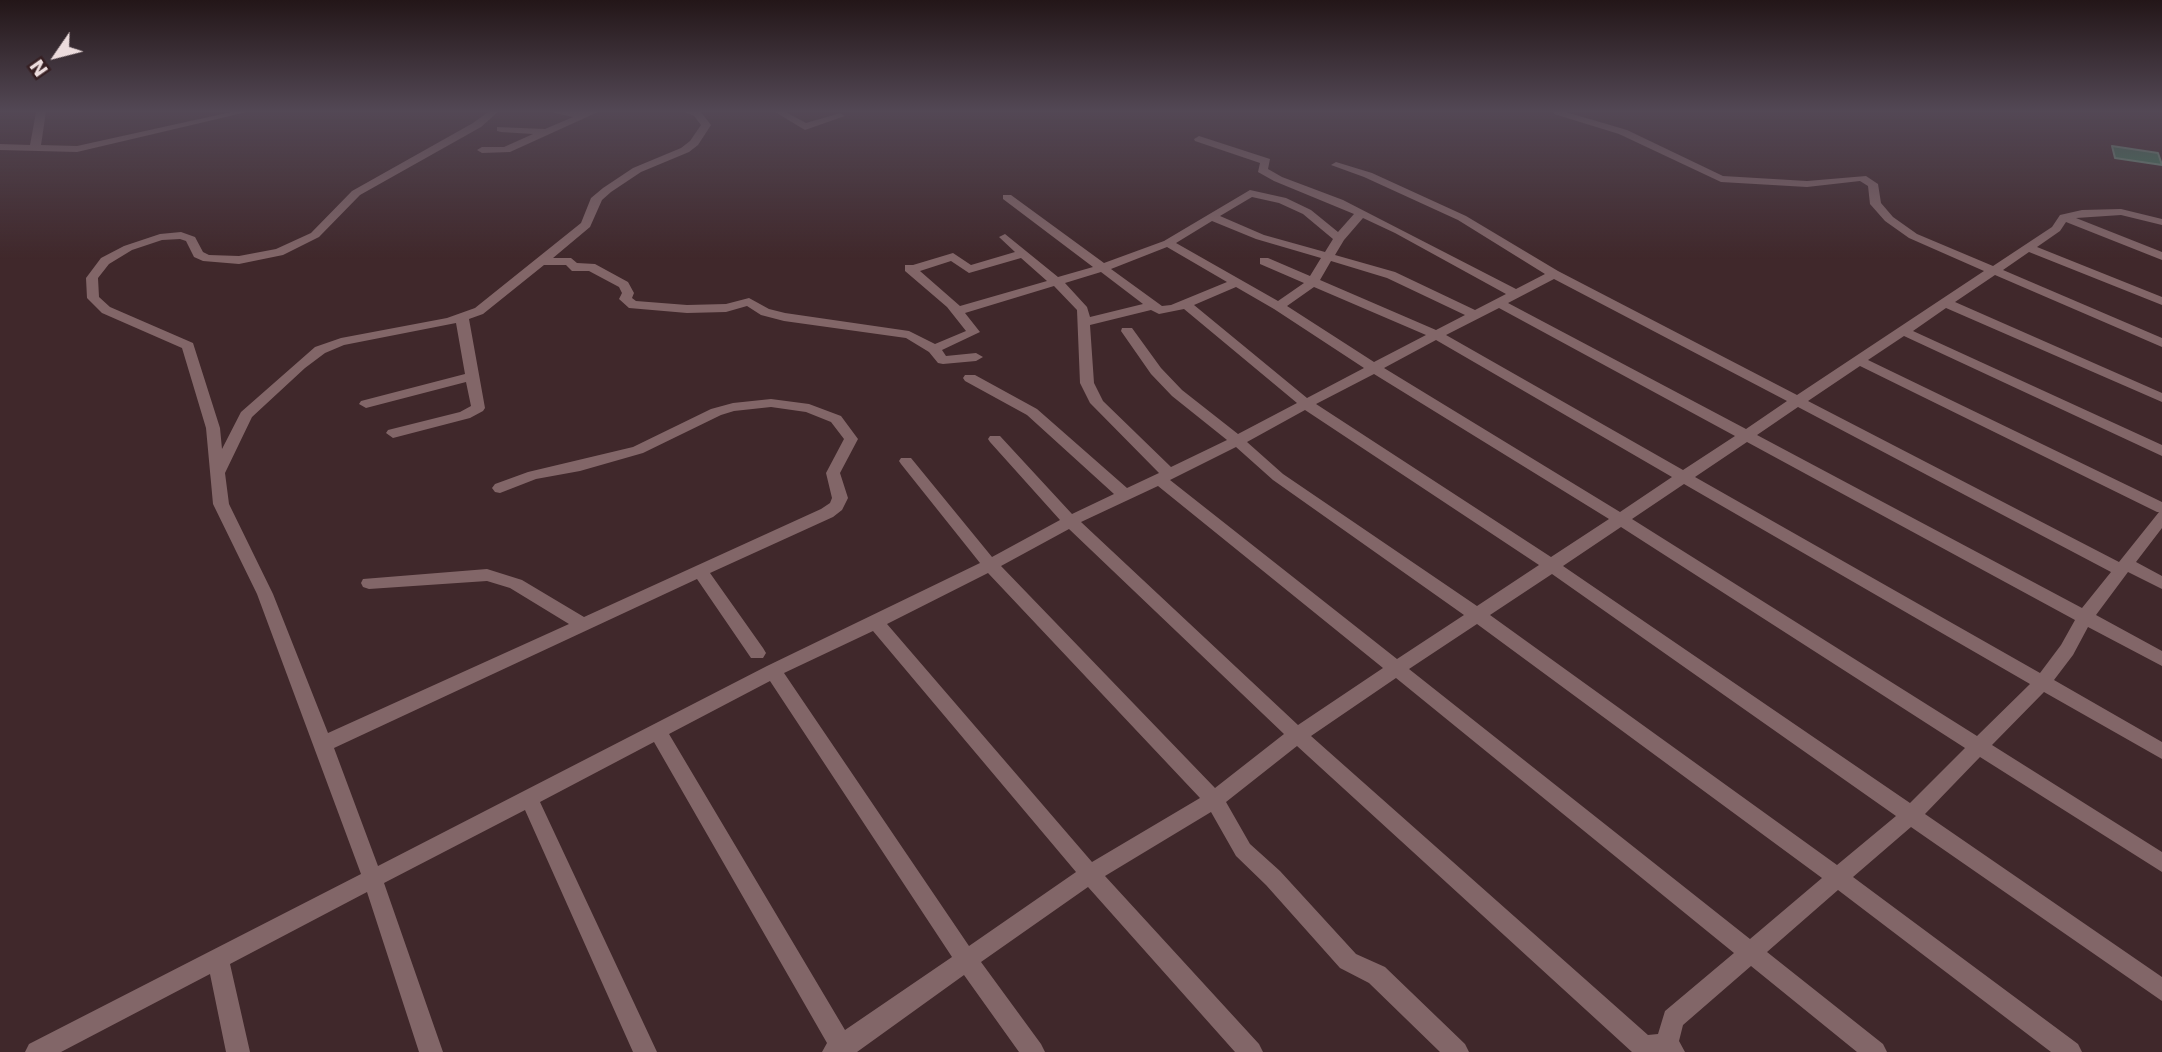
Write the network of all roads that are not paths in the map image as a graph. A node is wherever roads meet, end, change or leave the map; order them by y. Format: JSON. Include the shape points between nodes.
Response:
{"nodes":[{"id":1,"x":413,"y":161,"type":"edge"},
{"id":2,"x":658,"y":161,"type":"edge"},
{"id":3,"x":1266,"y":161,"type":"edge"},
{"id":4,"x":1684,"y":161,"type":"edge"},
{"id":5,"x":1336,"y":165,"type":"dead end"},
{"id":6,"x":1007,"y":197,"type":"dead end"},
{"id":7,"x":1361,"y":213,"type":"junction"},
{"id":8,"x":1212,"y":217,"type":"junction"},
{"id":9,"x":2064,"y":217,"type":"junction"},
{"id":10,"x":2162,"y":222,"type":"edge"},
{"id":11,"x":1005,"y":237,"type":"dead end"},
{"id":12,"x":1339,"y":238,"type":"junction"},
{"id":13,"x":1168,"y":243,"type":"junction"},
{"id":14,"x":2026,"y":247,"type":"junction"},
{"id":15,"x":1024,"y":253,"type":"junction"},
{"id":16,"x":1330,"y":255,"type":"junction"},
{"id":17,"x":2162,"y":256,"type":"edge"},
{"id":18,"x":540,"y":261,"type":"junction"},
{"id":19,"x":1264,"y":261,"type":"dead end"},
{"id":20,"x":1103,"y":268,"type":"junction"},
{"id":21,"x":1990,"y":270,"type":"junction"},
{"id":22,"x":1554,"y":274,"type":"junction"},
{"id":23,"x":1057,"y":282,"type":"junction"},
{"id":24,"x":1235,"y":283,"type":"junction"},
{"id":25,"x":1312,"y":284,"type":"junction"},
{"id":26,"x":1514,"y":293,"type":"junction"},
{"id":27,"x":2162,"y":301,"type":"edge"},
{"id":28,"x":1498,"y":302,"type":"junction"},
{"id":29,"x":1943,"y":302,"type":"junction"},
{"id":30,"x":1185,"y":304,"type":"junction"},
{"id":31,"x":1152,"y":306,"type":"junction"},
{"id":32,"x":1278,"y":306,"type":"junction"},
{"id":33,"x":958,"y":311,"type":"junction"},
{"id":34,"x":1474,"y":314,"type":"junction"},
{"id":35,"x":462,"y":318,"type":"junction"},
{"id":36,"x":1085,"y":322,"type":"junction"},
{"id":37,"x":1127,"y":331,"type":"dead end"},
{"id":38,"x":1901,"y":331,"type":"junction"},
{"id":39,"x":1436,"y":335,"type":"junction"},
{"id":40,"x":2162,"y":343,"type":"edge"},
{"id":41,"x":934,"y":349,"type":"junction"},
{"id":42,"x":976,"y":357,"type":"dead end"},
{"id":43,"x":1857,"y":360,"type":"junction"},
{"id":44,"x":1374,"y":368,"type":"junction"},
{"id":45,"x":472,"y":376,"type":"junction"},
{"id":46,"x":970,"y":378,"type":"dead end"},
{"id":47,"x":2162,"y":398,"type":"edge"},
{"id":48,"x":1797,"y":400,"type":"junction"},
{"id":49,"x":366,"y":404,"type":"dead end"},
{"id":50,"x":1306,"y":404,"type":"junction"},
{"id":51,"x":394,"y":433,"type":"dead end"},
{"id":52,"x":1744,"y":436,"type":"junction"},
{"id":53,"x":995,"y":439,"type":"dead end"},
{"id":54,"x":1237,"y":441,"type":"junction"},
{"id":55,"x":2162,"y":451,"type":"edge"},
{"id":56,"x":906,"y":461,"type":"dead end"},
{"id":57,"x":218,"y":473,"type":"junction"},
{"id":58,"x":1684,"y":476,"type":"junction"},
{"id":59,"x":1164,"y":477,"type":"junction"},
{"id":60,"x":500,"y":488,"type":"dead end"},
{"id":61,"x":1125,"y":495,"type":"junction"},
{"id":62,"x":2162,"y":509,"type":"edge"},
{"id":63,"x":2162,"y":517,"type":"edge"},
{"id":64,"x":1622,"y":520,"type":"junction"},
{"id":65,"x":1070,"y":521,"type":"junction"},
{"id":66,"x":990,"y":565,"type":"junction"},
{"id":67,"x":1551,"y":565,"type":"junction"},
{"id":68,"x":2124,"y":567,"type":"junction"},
{"id":69,"x":699,"y":570,"type":"junction"},
{"id":70,"x":369,"y":583,"type":"dead end"},
{"id":71,"x":2162,"y":583,"type":"edge"},
{"id":72,"x":1477,"y":615,"type":"junction"},
{"id":73,"x":2085,"y":617,"type":"junction"},
{"id":74,"x":876,"y":621,"type":"junction"},
{"id":75,"x":584,"y":625,"type":"junction"},
{"id":76,"x":757,"y":653,"type":"dead end"},
{"id":77,"x":2162,"y":659,"type":"edge"},
{"id":78,"x":1397,"y":668,"type":"junction"},
{"id":79,"x":773,"y":671,"type":"junction"},
{"id":80,"x":2043,"y":682,"type":"junction"},
{"id":81,"x":658,"y":731,"type":"junction"},
{"id":82,"x":1297,"y":735,"type":"junction"},
{"id":83,"x":323,"y":744,"type":"junction"},
{"id":84,"x":1979,"y":747,"type":"junction"},
{"id":85,"x":2162,"y":751,"type":"edge"},
{"id":86,"x":529,"y":798,"type":"junction"},
{"id":87,"x":1214,"y":800,"type":"junction"},
{"id":88,"x":1912,"y":814,"type":"junction"},
{"id":89,"x":2162,"y":863,"type":"edge"},
{"id":90,"x":1090,"y":874,"type":"junction"},
{"id":91,"x":1838,"y":878,"type":"junction"},
{"id":92,"x":373,"y":880,"type":"junction"},
{"id":93,"x":1748,"y":953,"type":"junction"},
{"id":94,"x":218,"y":960,"type":"junction"},
{"id":95,"x":966,"y":960,"type":"junction"},
{"id":96,"x":2162,"y":990,"type":"edge"},
{"id":97,"x":1655,"y":1049,"type":"edge"},
{"id":98,"x":840,"y":1050,"type":"edge"},
{"id":99,"x":39,"y":1051,"type":"edge"},
{"id":100,"x":238,"y":1052,"type":"edge"},
{"id":101,"x":431,"y":1052,"type":"edge"},
{"id":102,"x":645,"y":1052,"type":"edge"},
{"id":103,"x":1033,"y":1052,"type":"edge"},
{"id":104,"x":1251,"y":1052,"type":"edge"},
{"id":105,"x":1457,"y":1052,"type":"edge"},
{"id":106,"x":1875,"y":1052,"type":"edge"},
{"id":107,"x":2070,"y":1052,"type":"edge"}],
"edges":[{"from":1,"to":57,"type":"street","via":[[356,193],[315,235],[279,252],[239,260],[207,258],[198,254],[191,239],[160,237],[105,261],[92,278],[93,298],[106,310],[188,346],[213,428]]},
{"from":2,"to":18,"type":"street","via":[[597,198],[586,225]]},
{"from":3,"to":7,"type":"street","via":[[1262,170]]},
{"from":4,"to":21,"type":"street","via":[[1721,179],[1807,184],[1862,178],[1873,184],[1877,204],[1895,225]]},
{"from":5,"to":22,"type":"street","via":[[1462,218]]},
{"from":6,"to":20,"type":"street"},
{"from":7,"to":12,"type":"street"},
{"from":7,"to":26,"type":"street"},
{"from":8,"to":12,"type":"street","via":[[1239,197],[1257,193],[1307,212]]},
{"from":8,"to":13,"type":"street"},
{"from":8,"to":16,"type":"street","via":[[1260,237]]},
{"from":9,"to":10,"type":"street","via":[[2121,212]]},
{"from":9,"to":14,"type":"street","via":[[2056,229]]},
{"from":9,"to":17,"type":"street"},
{"from":11,"to":15,"type":"street"},
{"from":12,"to":16,"type":"street"},
{"from":13,"to":20,"type":"street"},
{"from":13,"to":24,"type":"street"},
{"from":14,"to":21,"type":"street"},
{"from":14,"to":27,"type":"street"},
{"from":15,"to":23,"type":"street"},
{"from":15,"to":33,"type":"street","via":[[970,269],[953,257],[910,269]]},
{"from":16,"to":25,"type":"street"},
{"from":16,"to":34,"type":"street","via":[[1391,275]]},
{"from":18,"to":35,"type":"street","via":[[479,311]]},
{"from":18,"to":41,"type":"street","via":[[571,261],[572,267],[591,267],[624,285],[625,299],[633,305],[726,308],[749,302],[784,317],[909,335]]},
{"from":19,"to":25,"type":"street"},
{"from":20,"to":23,"type":"street"},
{"from":20,"to":31,"type":"street"},
{"from":21,"to":29,"type":"street"},
{"from":21,"to":40,"type":"street"},
{"from":22,"to":26,"type":"street"},
{"from":22,"to":48,"type":"street"},
{"from":23,"to":33,"type":"street"},
{"from":23,"to":36,"type":"street","via":[[1083,310]]},
{"from":24,"to":30,"type":"street"},
{"from":24,"to":32,"type":"street"},
{"from":25,"to":32,"type":"street"},
{"from":25,"to":39,"type":"street"},
{"from":26,"to":28,"type":"street"},
{"from":28,"to":34,"type":"street"},
{"from":28,"to":52,"type":"street"},
{"from":29,"to":38,"type":"street"},
{"from":29,"to":47,"type":"street"},
{"from":30,"to":31,"type":"street","via":[[1167,311]]},
{"from":30,"to":50,"type":"street"},
{"from":31,"to":36,"type":"street"},
{"from":32,"to":44,"type":"street"},
{"from":33,"to":41,"type":"street","via":[[974,332]]},
{"from":34,"to":39,"type":"street"},
{"from":35,"to":45,"type":"street"},
{"from":35,"to":57,"type":"street","via":[[320,350],[246,415]]},
{"from":36,"to":59,"type":"street","via":[[1087,383],[1097,403]]},
{"from":37,"to":54,"type":"street","via":[[1177,393]]},
{"from":38,"to":43,"type":"street"},
{"from":38,"to":55,"type":"street"},
{"from":39,"to":44,"type":"street"},
{"from":39,"to":58,"type":"street"},
{"from":41,"to":42,"type":"street","via":[[948,361]]},
{"from":43,"to":48,"type":"street"},
{"from":43,"to":62,"type":"street"},
{"from":44,"to":50,"type":"street"},
{"from":44,"to":64,"type":"street"},
{"from":45,"to":49,"type":"street"},
{"from":45,"to":51,"type":"street","via":[[475,411]]},
{"from":46,"to":61,"type":"street","via":[[1032,412]]},
{"from":48,"to":52,"type":"street"},
{"from":48,"to":68,"type":"street"},
{"from":50,"to":54,"type":"street"},
{"from":50,"to":67,"type":"street"},
{"from":52,"to":58,"type":"street"},
{"from":52,"to":73,"type":"street"},
{"from":53,"to":65,"type":"street"},
{"from":54,"to":59,"type":"street"},
{"from":54,"to":72,"type":"street","via":[[1278,477]]},
{"from":56,"to":66,"type":"street"},
{"from":57,"to":83,"type":"street","via":[[221,504],[265,594]]},
{"from":58,"to":64,"type":"street"},
{"from":58,"to":80,"type":"street"},
{"from":59,"to":61,"type":"street"},
{"from":59,"to":78,"type":"street"},
{"from":60,"to":69,"type":"street","via":[[540,473],[638,450],[733,407],[771,403],[808,408],[836,419],[851,439],[833,473],[840,498],[837,506]]},
{"from":61,"to":65,"type":"street"},
{"from":63,"to":68,"type":"street"},
{"from":64,"to":67,"type":"street"},
{"from":64,"to":84,"type":"street"},
{"from":65,"to":66,"type":"street"},
{"from":65,"to":82,"type":"street"},
{"from":66,"to":74,"type":"street"},
{"from":66,"to":87,"type":"street"},
{"from":67,"to":72,"type":"street"},
{"from":67,"to":88,"type":"street"},
{"from":68,"to":71,"type":"street"},
{"from":68,"to":73,"type":"street"},
{"from":69,"to":75,"type":"street"},
{"from":69,"to":76,"type":"street"},
{"from":70,"to":75,"type":"street","via":[[487,575],[516,584]]},
{"from":72,"to":78,"type":"street"},
{"from":72,"to":91,"type":"street"},
{"from":73,"to":77,"type":"street"},
{"from":73,"to":80,"type":"street"},
{"from":74,"to":79,"type":"street"},
{"from":74,"to":90,"type":"street"},
{"from":75,"to":83,"type":"street"},
{"from":78,"to":82,"type":"street"},
{"from":78,"to":93,"type":"street"},
{"from":79,"to":81,"type":"street"},
{"from":79,"to":95,"type":"street"},
{"from":80,"to":84,"type":"street"},
{"from":80,"to":85,"type":"street"},
{"from":81,"to":86,"type":"street"},
{"from":81,"to":98,"type":"street"},
{"from":82,"to":87,"type":"street"},
{"from":82,"to":97,"type":"street"},
{"from":83,"to":92,"type":"street"},
{"from":84,"to":88,"type":"street"},
{"from":84,"to":89,"type":"street"},
{"from":86,"to":92,"type":"street"},
{"from":86,"to":102,"type":"street"},
{"from":87,"to":90,"type":"street"},
{"from":87,"to":105,"type":"street","via":[[1243,850],[1348,961],[1377,975]]},
{"from":88,"to":91,"type":"street"},
{"from":88,"to":96,"type":"street"},
{"from":90,"to":95,"type":"street"},
{"from":90,"to":104,"type":"street"},
{"from":91,"to":93,"type":"street"},
{"from":91,"to":107,"type":"street"},
{"from":92,"to":94,"type":"street"},
{"from":92,"to":101,"type":"street"},
{"from":93,"to":97,"type":"street","via":[[1673,1019]]},
{"from":93,"to":106,"type":"street"},
{"from":94,"to":99,"type":"street"},
{"from":94,"to":100,"type":"street"},
{"from":95,"to":98,"type":"street"},
{"from":95,"to":103,"type":"street"}]}
